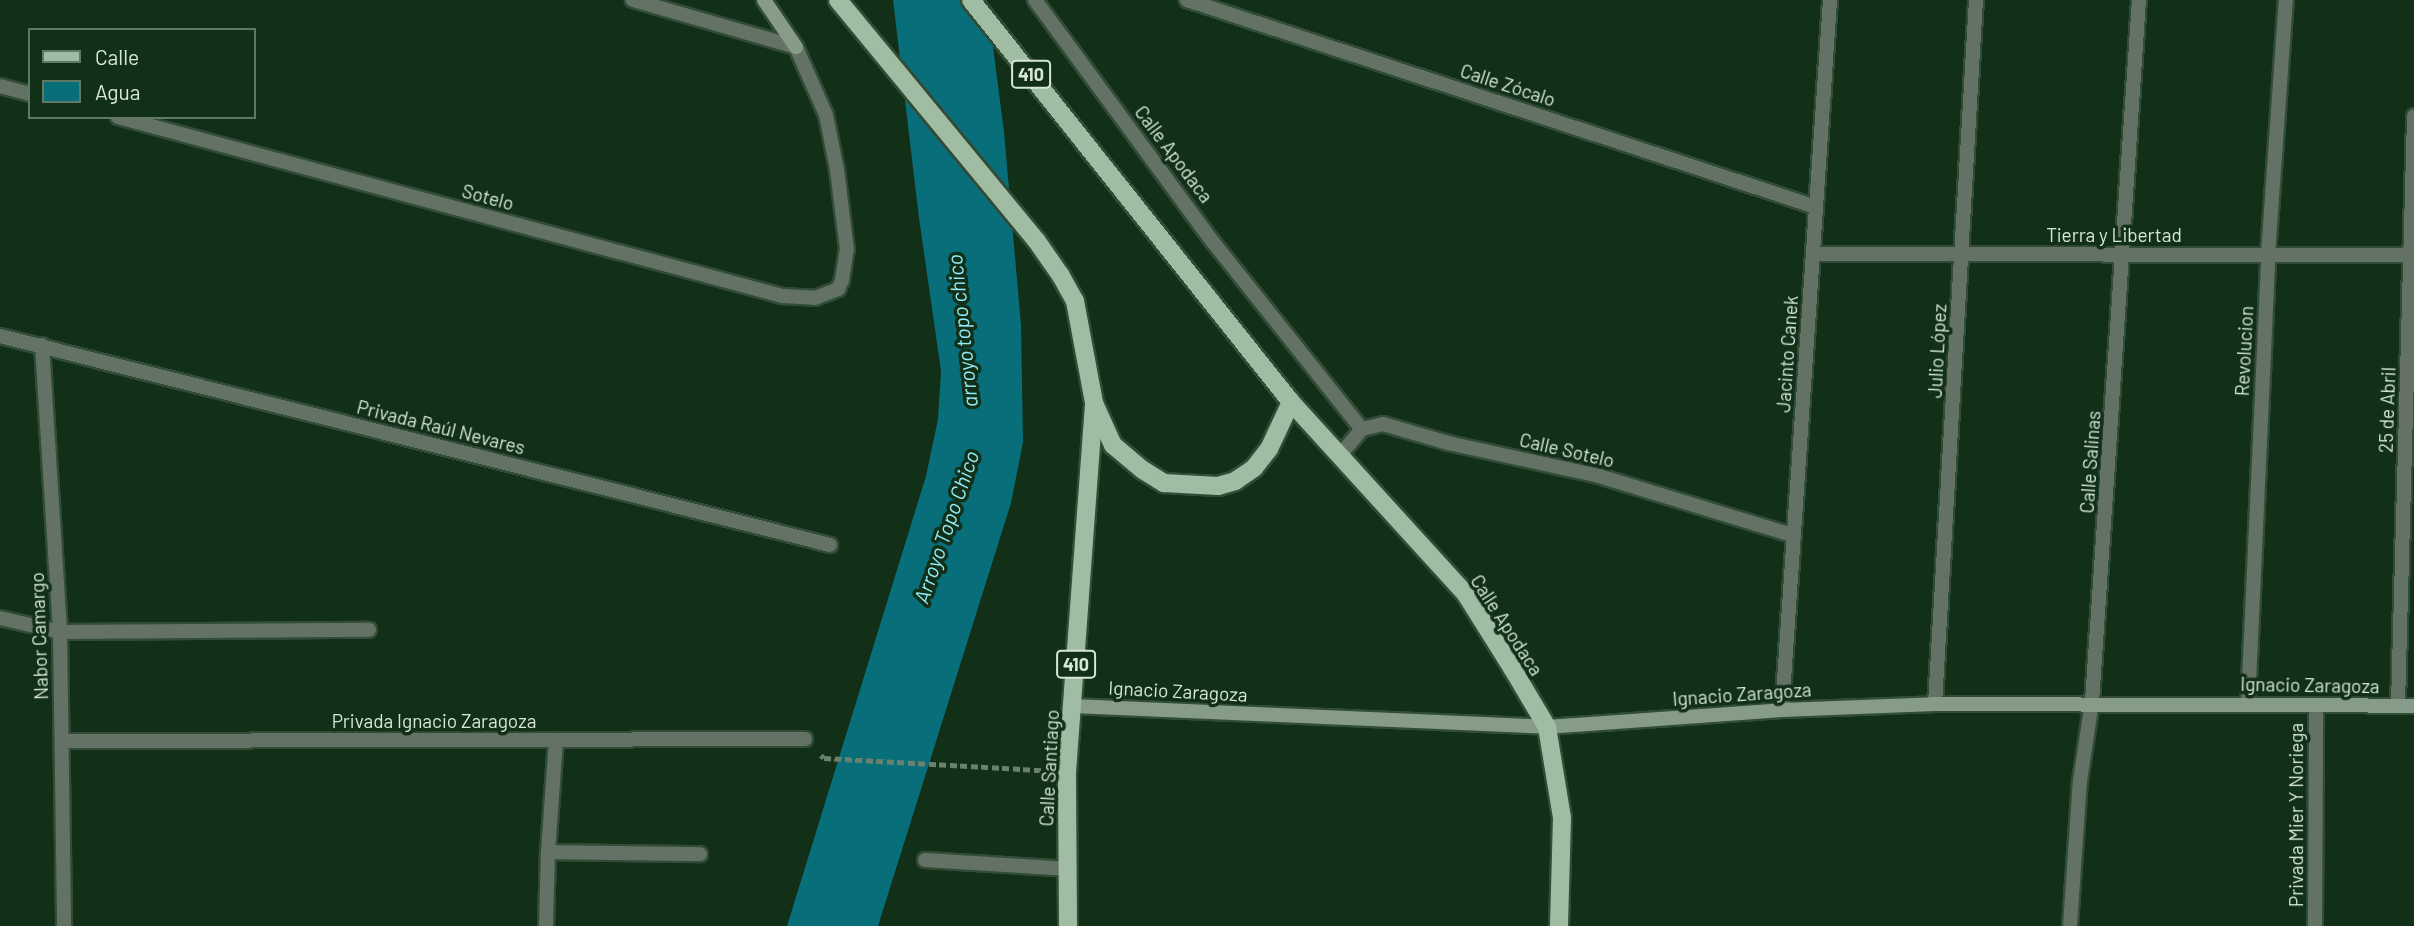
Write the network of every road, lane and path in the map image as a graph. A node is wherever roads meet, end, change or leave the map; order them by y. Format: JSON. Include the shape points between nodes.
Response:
{"nodes":[{"id":1,"x":633,"y":0,"type":"edge"},
{"id":2,"x":764,"y":0,"type":"edge"},
{"id":3,"x":838,"y":0,"type":"edge"},
{"id":4,"x":971,"y":0,"type":"edge"},
{"id":5,"x":1035,"y":0,"type":"edge"},
{"id":6,"x":1187,"y":0,"type":"edge"},
{"id":7,"x":1830,"y":0,"type":"edge"},
{"id":8,"x":1976,"y":0,"type":"edge"},
{"id":9,"x":2139,"y":0,"type":"edge"},
{"id":10,"x":2286,"y":0,"type":"edge"},
{"id":11,"x":796,"y":47,"type":"junction"},
{"id":12,"x":0,"y":86,"type":"edge"},
{"id":13,"x":28,"y":93,"type":"edge"},
{"id":14,"x":2414,"y":116,"type":"edge"},
{"id":15,"x":125,"y":119,"type":"edge"},
{"id":16,"x":1816,"y":207,"type":"junction"},
{"id":17,"x":2123,"y":253,"type":"junction"},
{"id":18,"x":1814,"y":254,"type":"junction"},
{"id":19,"x":1963,"y":254,"type":"junction"},
{"id":20,"x":2268,"y":255,"type":"junction"},
{"id":21,"x":2412,"y":255,"type":"edge"},
{"id":22,"x":0,"y":336,"type":"edge"},
{"id":23,"x":42,"y":345,"type":"junction"},
{"id":24,"x":1291,"y":402,"type":"junction"},
{"id":25,"x":1094,"y":403,"type":"junction"},
{"id":26,"x":1362,"y":429,"type":"junction"},
{"id":27,"x":1341,"y":454,"type":"junction"},
{"id":28,"x":1792,"y":535,"type":"junction"},
{"id":29,"x":830,"y":545,"type":"dead end"},
{"id":30,"x":0,"y":618,"type":"edge"},
{"id":31,"x":369,"y":630,"type":"dead end"},
{"id":32,"x":60,"y":632,"type":"junction"},
{"id":33,"x":2092,"y":702,"type":"junction"},
{"id":34,"x":1935,"y":704,"type":"junction"},
{"id":35,"x":2248,"y":704,"type":"junction"},
{"id":36,"x":2316,"y":705,"type":"junction"},
{"id":37,"x":2398,"y":705,"type":"junction"},
{"id":38,"x":1073,"y":706,"type":"junction"},
{"id":39,"x":2414,"y":706,"type":"edge"},
{"id":40,"x":1782,"y":710,"type":"junction"},
{"id":41,"x":1547,"y":727,"type":"junction"},
{"id":42,"x":805,"y":739,"type":"dead end"},
{"id":43,"x":556,"y":740,"type":"junction"},
{"id":44,"x":62,"y":741,"type":"junction"},
{"id":45,"x":824,"y":758,"type":"dead end"},
{"id":46,"x":1067,"y":772,"type":"junction"},
{"id":47,"x":548,"y":852,"type":"junction"},
{"id":48,"x":700,"y":854,"type":"dead end"},
{"id":49,"x":925,"y":860,"type":"dead end"},
{"id":50,"x":1067,"y":869,"type":"junction"},
{"id":51,"x":64,"y":926,"type":"edge"},
{"id":52,"x":546,"y":926,"type":"edge"},
{"id":53,"x":1068,"y":926,"type":"edge"},
{"id":54,"x":1559,"y":926,"type":"edge"},
{"id":55,"x":2070,"y":926,"type":"edge"},
{"id":56,"x":2315,"y":926,"type":"edge"}],
"edges":[{"from":1,"to":11,"type":"street"},
{"from":2,"to":11,"type":"street"},
{"from":3,"to":25,"type":"main road","number":"410","via":[[1036,240],[1075,300]]},
{"from":4,"to":24,"type":"main road","number":"410"},
{"from":5,"to":26,"type":"street","name":"Calle Apodaca","via":[[1222,252]]},
{"from":6,"to":16,"type":"street","name":"Calle Zócalo"},
{"from":7,"to":16,"type":"street","name":"Jacinto Canek"},
{"from":8,"to":19,"type":"street","name":"Julio López"},
{"from":9,"to":17,"type":"street","name":"Calle Salinas"},
{"from":10,"to":20,"type":"street","name":"Revolucion"},
{"from":11,"to":15,"type":"street","name":"Sotelo","via":[[826,115],[847,250],[838,289],[815,298],[782,296]]},
{"from":12,"to":13,"type":"street"},
{"from":14,"to":21,"type":"street","name":"25 de Abril"},
{"from":16,"to":18,"type":"street","name":"Jacinto Canek"},
{"from":17,"to":19,"type":"street","name":"Tierra y Libertad"},
{"from":17,"to":20,"type":"street","name":"Tierra y Libertad"},
{"from":17,"to":33,"type":"street","name":"Calle Salinas"},
{"from":18,"to":19,"type":"street","name":"Tierra y Libertad"},
{"from":18,"to":28,"type":"street","name":"Jacinto Canek"},
{"from":19,"to":34,"type":"street","name":"Julio López"},
{"from":20,"to":21,"type":"street","name":"Tierra y Libertad"},
{"from":20,"to":35,"type":"street","name":"Revolucion"},
{"from":21,"to":37,"type":"street","name":"25 de Abril"},
{"from":22,"to":23,"type":"street","name":"Privada Raúl Nevares"},
{"from":23,"to":29,"type":"street","name":"Privada Raúl Nevares"},
{"from":23,"to":32,"type":"street","name":"Nabor Camargo"},
{"from":24,"to":25,"type":"main road","via":[[1269,449],[1254,468],[1235,481],[1198,488],[1164,483],[1143,470],[1113,445]]},
{"from":24,"to":27,"type":"main road","name":"Calle Apodaca","number":"410"},
{"from":25,"to":38,"type":"main road","name":"Calle Santiago","number":"410"},
{"from":26,"to":27,"type":"street"},
{"from":26,"to":28,"type":"street","name":"Calle Sotelo","via":[[1382,424],[1599,476]]},
{"from":27,"to":41,"type":"main road","name":"Calle Apodaca","number":"410","via":[[1465,593]]},
{"from":28,"to":40,"type":"street","name":"Jacinto Canek"},
{"from":30,"to":32,"type":"street"},
{"from":31,"to":32,"type":"street"},
{"from":32,"to":44,"type":"street","name":"Nabor Camargo"},
{"from":33,"to":34,"type":"street","name":"Ignacio Zaragoza"},
{"from":33,"to":35,"type":"street","name":"Ignacio Zaragoza"},
{"from":33,"to":55,"type":"street","name":"Calle Salinas","via":[[2080,781]]},
{"from":34,"to":40,"type":"street","name":"Ignacio Zaragoza"},
{"from":35,"to":36,"type":"street","name":"Ignacio Zaragoza"},
{"from":36,"to":37,"type":"street","name":"Ignacio Zaragoza"},
{"from":36,"to":56,"type":"street","name":"Privada Mier Y Noriega"},
{"from":37,"to":39,"type":"street","name":"Ignacio Zaragoza"},
{"from":38,"to":41,"type":"street","name":"Ignacio Zaragoza"},
{"from":38,"to":46,"type":"main road","name":"Calle Santiago","number":"410"},
{"from":40,"to":41,"type":"street","name":"Ignacio Zaragoza"},
{"from":41,"to":54,"type":"main road","name":"Calle Apodaca","number":"410","via":[[1562,818]]},
{"from":42,"to":43,"type":"street","name":"Privada Ignacio Zaragoza"},
{"from":43,"to":44,"type":"street","name":"Privada Ignacio Zaragoza"},
{"from":43,"to":47,"type":"street"},
{"from":44,"to":51,"type":"street","name":"Nabor Camargo"},
{"from":45,"to":46,"type":"path"},
{"from":46,"to":50,"type":"main road","name":"Calle Santiago","number":"410"},
{"from":47,"to":48,"type":"street"},
{"from":47,"to":52,"type":"street"},
{"from":49,"to":50,"type":"street"},
{"from":50,"to":53,"type":"main road","name":"Calle Santiago","number":"410"}]}
